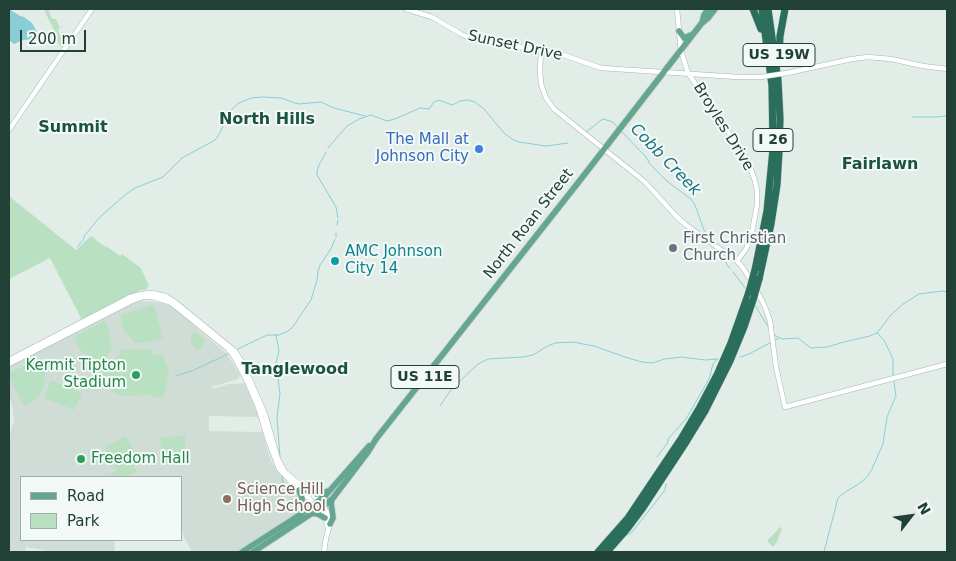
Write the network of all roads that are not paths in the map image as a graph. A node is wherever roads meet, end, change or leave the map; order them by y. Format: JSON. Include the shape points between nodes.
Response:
{"nodes":[{"id":1,"x":92,"y":9,"type":"edge"},
{"id":2,"x":406,"y":9,"type":"edge"},
{"id":3,"x":677,"y":9,"type":"edge"},
{"id":4,"x":708,"y":9,"type":"edge"},
{"id":5,"x":715,"y":9,"type":"edge"},
{"id":6,"x":753,"y":9,"type":"edge"},
{"id":7,"x":762,"y":9,"type":"edge"},
{"id":8,"x":768,"y":9,"type":"edge"},
{"id":9,"x":785,"y":9,"type":"edge"},
{"id":10,"x":701,"y":24,"type":"junction"},
{"id":11,"x":679,"y":30,"type":"junction"},
{"id":12,"x":693,"y":34,"type":"junction"},
{"id":13,"x":541,"y":50,"type":"junction"},
{"id":14,"x":681,"y":51,"type":"junction"},
{"id":15,"x":947,"y":69,"type":"edge"},
{"id":16,"x":664,"y":73,"type":"junction"},
{"id":17,"x":688,"y":73,"type":"junction"},
{"id":18,"x":705,"y":74,"type":"junction"},
{"id":19,"x":772,"y":86,"type":"junction"},
{"id":20,"x":698,"y":87,"type":"junction"},
{"id":21,"x":779,"y":101,"type":"junction"},
{"id":22,"x":9,"y":130,"type":"edge"},
{"id":23,"x":604,"y":150,"type":"junction"},
{"id":24,"x":737,"y":261,"type":"junction"},
{"id":25,"x":9,"y":360,"type":"edge"},
{"id":26,"x":9,"y":364,"type":"edge"},
{"id":27,"x":947,"y":364,"type":"edge"},
{"id":28,"x":376,"y":439,"type":"junction"},
{"id":29,"x":674,"y":456,"type":"junction"},
{"id":30,"x":664,"y":469,"type":"junction"},
{"id":31,"x":344,"y":474,"type":"junction"},
{"id":32,"x":302,"y":490,"type":"junction"},
{"id":33,"x":330,"y":490,"type":"junction"},
{"id":34,"x":333,"y":498,"type":"junction"},
{"id":35,"x":320,"y":504,"type":"junction"},
{"id":36,"x":312,"y":513,"type":"junction"},
{"id":37,"x":300,"y":515,"type":"junction"},
{"id":38,"x":325,"y":518,"type":"junction"},
{"id":39,"x":329,"y":526,"type":"junction"},
{"id":40,"x":280,"y":531,"type":"junction"},
{"id":41,"x":242,"y":552,"type":"edge"},
{"id":42,"x":253,"y":552,"type":"edge"},
{"id":43,"x":324,"y":552,"type":"edge"},
{"id":44,"x":598,"y":552,"type":"edge"},
{"id":45,"x":607,"y":552,"type":"edge"}],
"edges":[{"from":1,"to":22,"type":"street"},
{"from":2,"to":13,"type":"street","name":"Sunset Drive","via":[[432,18],[472,39]]},
{"from":3,"to":11,"type":"street","name":"Broyles Drive"},
{"from":4,"to":10,"type":"main road","name":"North Roan Street","number":"US 11E"},
{"from":5,"to":10,"type":"main road","name":"North Roan Street","number":"US 11E"},
{"from":6,"to":19,"type":"highway","via":[[762,32]]},
{"from":7,"to":19,"type":"highway","number":"I 26"},
{"from":8,"to":21,"type":"highway","number":"I 26"},
{"from":9,"to":21,"type":"highway","number":"US 19W","via":[[780,36]]},
{"from":10,"to":12,"type":"main road","name":"North Roan Street","number":"US 11E"},
{"from":11,"to":12,"type":"main road","via":[[684,38]]},
{"from":11,"to":14,"type":"street","name":"Broyles Drive"},
{"from":12,"to":14,"type":"main road","name":"North Roan Street","number":"US 11E"},
{"from":13,"to":16,"type":"street","name":"Sunset Drive","via":[[601,68]]},
{"from":13,"to":23,"type":"street","via":[[540,77],[548,102]]},
{"from":14,"to":16,"type":"main road","name":"North Roan Street","number":"US 11E"},
{"from":14,"to":17,"type":"street","name":"Broyles Drive"},
{"from":15,"to":18,"type":"street","name":"Sunset Drive","bridge":true,"via":[[868,57],[761,76]]},
{"from":16,"to":17,"type":"street","name":"Sunset Drive"},
{"from":16,"to":23,"type":"main road","name":"North Roan Street","number":"US 11E"},
{"from":17,"to":18,"type":"street","name":"Sunset Drive"},
{"from":17,"to":20,"type":"street","name":"Broyles Drive"},
{"from":18,"to":20,"type":"street","via":[[698,80]]},
{"from":19,"to":29,"type":"highway","number":"I 26","bridge":true,"via":[[771,179],[755,270],[731,343]]},
{"from":20,"to":24,"type":"street","name":"Broyles Drive","via":[[748,161],[755,181],[757,201],[751,236]]},
{"from":21,"to":29,"type":"highway","number":"I 26","bridge":true,"via":[[777,185],[769,239],[753,300],[718,386],[698,423]]},
{"from":23,"to":24,"type":"street","via":[[645,182],[686,225]]},
{"from":23,"to":28,"type":"main road","name":"North Roan Street","number":"US 11E"},
{"from":24,"to":27,"type":"street","via":[[754,285],[768,314],[785,407]]},
{"from":25,"to":32,"type":"street","via":[[130,297],[147,293],[166,296],[235,351],[265,414],[278,459]]},
{"from":26,"to":32,"type":"street","via":[[132,301],[143,297],[163,299],[176,306],[233,355],[258,407],[275,462],[288,480]]},
{"from":28,"to":31,"type":"main road","name":"North Roan Street","number":"US 11E"},
{"from":28,"to":34,"type":"main road","name":"North Roan Street","number":"US 11E"},
{"from":29,"to":30,"type":"highway","number":"I 26"},
{"from":30,"to":44,"type":"highway","number":"I 26"},
{"from":30,"to":45,"type":"highway","number":"I 26","via":[[635,520]]},
{"from":31,"to":33,"type":"main road","name":"North Roan Street","number":"US 11E"},
{"from":31,"to":35,"type":"main road","via":[[335,490]]},
{"from":32,"to":33,"type":"main road","via":[[319,494]]},
{"from":32,"to":35,"type":"street"},
{"from":32,"to":37,"type":"main road"},
{"from":33,"to":35,"type":"main road","name":"North Roan Street","number":"US 11E"},
{"from":34,"to":35,"type":"main road","name":"North Roan Street","number":"US 11E"},
{"from":34,"to":39,"type":"main road"},
{"from":35,"to":36,"type":"main road","number":"US 11E"},
{"from":35,"to":37,"type":"main road","number":"US 11E"},
{"from":35,"to":38,"type":"street"},
{"from":35,"to":39,"type":"street","via":[[328,514]]},
{"from":36,"to":38,"type":"main road"},
{"from":36,"to":40,"type":"main road","number":"US 11E"},
{"from":37,"to":40,"type":"main road","number":"US 11E"},
{"from":38,"to":39,"type":"street"},
{"from":39,"to":43,"type":"street"},
{"from":40,"to":41,"type":"main road","number":"US 11E"},
{"from":40,"to":42,"type":"main road","number":"US 11E"}]}
